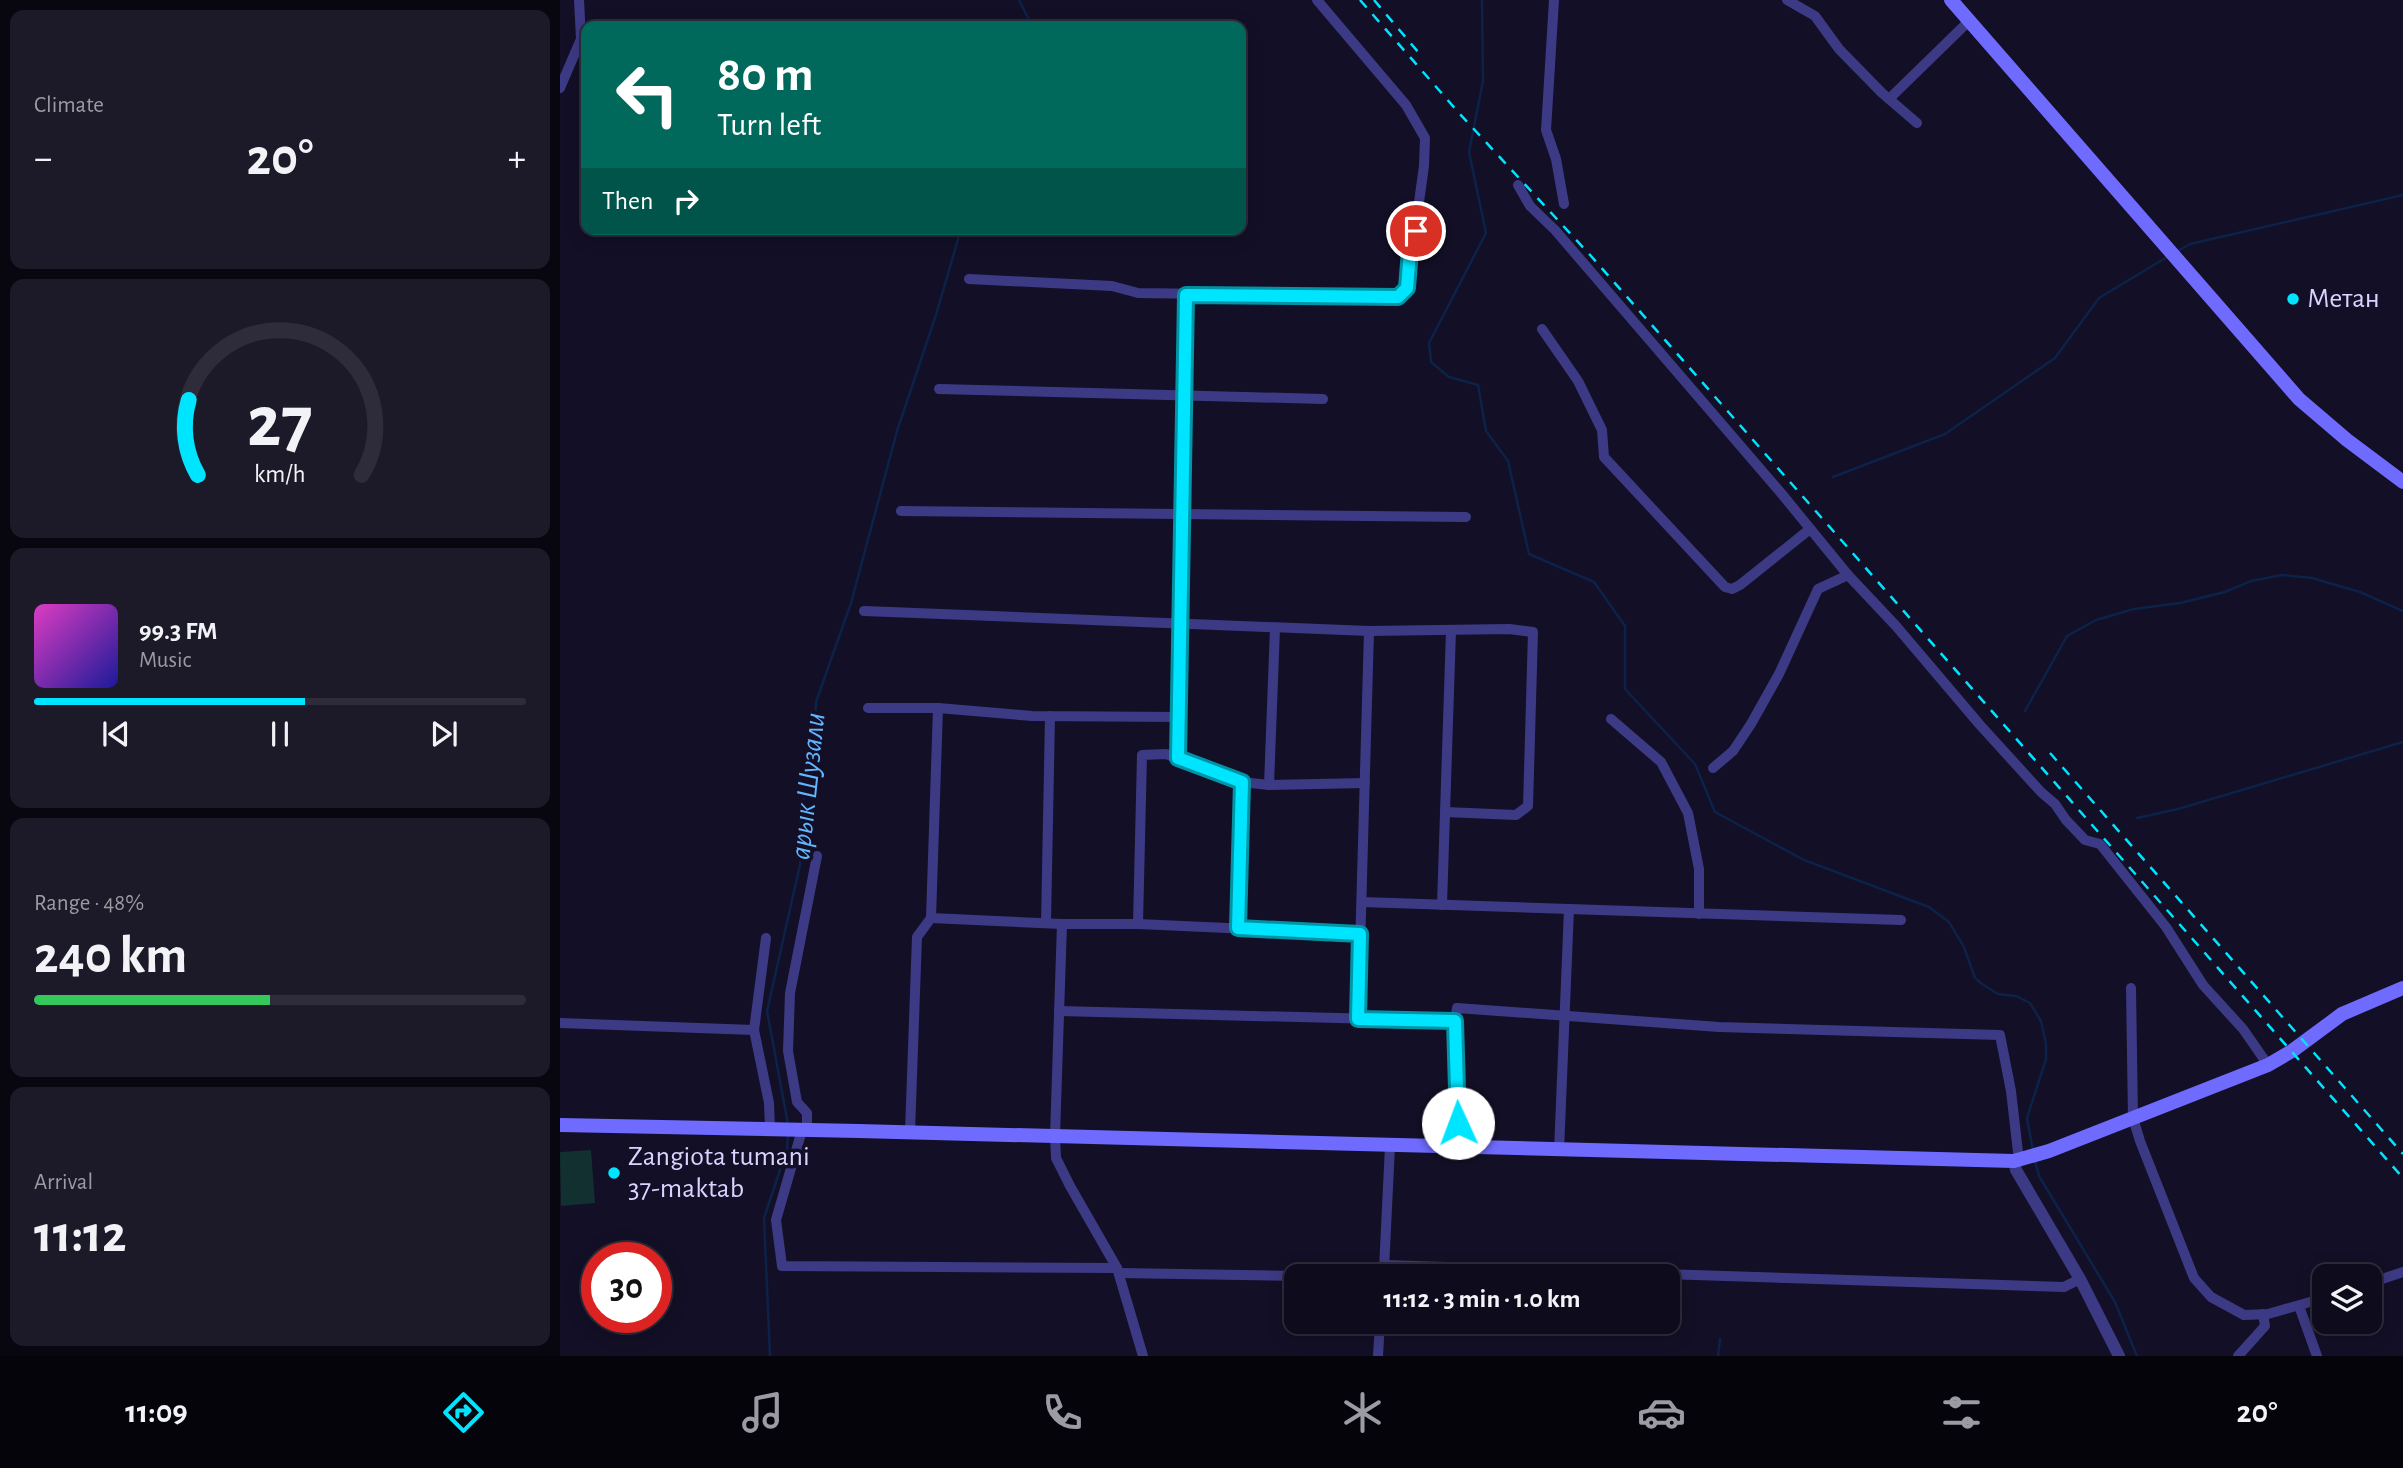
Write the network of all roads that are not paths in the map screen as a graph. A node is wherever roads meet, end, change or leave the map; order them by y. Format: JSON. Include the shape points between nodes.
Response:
{"nodes":[{"id":1,"x":579,"y":0,"type":"edge"},
{"id":2,"x":1317,"y":0,"type":"edge"},
{"id":3,"x":1554,"y":0,"type":"edge"},
{"id":4,"x":1787,"y":0,"type":"edge"},
{"id":5,"x":1951,"y":0,"type":"edge"},
{"id":6,"x":1969,"y":21,"type":"junction"},
{"id":7,"x":560,"y":88,"type":"edge"},
{"id":8,"x":1889,"y":99,"type":"junction"},
{"id":9,"x":1917,"y":123,"type":"dead end"},
{"id":10,"x":1518,"y":186,"type":"dead end"},
{"id":11,"x":1564,"y":204,"type":"dead end"},
{"id":12,"x":969,"y":279,"type":"dead end"},
{"id":13,"x":1186,"y":295,"type":"junction"},
{"id":14,"x":1542,"y":329,"type":"dead end"},
{"id":15,"x":939,"y":390,"type":"dead end"},
{"id":16,"x":1185,"y":395,"type":"junction"},
{"id":17,"x":1323,"y":399,"type":"dead end"},
{"id":18,"x":2403,"y":482,"type":"edge"},
{"id":19,"x":901,"y":511,"type":"dead end"},
{"id":20,"x":1184,"y":515,"type":"junction"},
{"id":21,"x":1466,"y":517,"type":"dead end"},
{"id":22,"x":1810,"y":529,"type":"junction"},
{"id":23,"x":1848,"y":575,"type":"junction"},
{"id":24,"x":864,"y":611,"type":"dead end"},
{"id":25,"x":1180,"y":624,"type":"junction"},
{"id":26,"x":1275,"y":628,"type":"junction"},
{"id":27,"x":1451,"y":630,"type":"junction"},
{"id":28,"x":1369,"y":631,"type":"junction"},
{"id":29,"x":867,"y":708,"type":"dead end"},
{"id":30,"x":939,"y":708,"type":"junction"},
{"id":31,"x":1050,"y":716,"type":"junction"},
{"id":32,"x":1180,"y":717,"type":"junction"},
{"id":33,"x":1611,"y":719,"type":"dead end"},
{"id":34,"x":1178,"y":758,"type":"junction"},
{"id":35,"x":1713,"y":768,"type":"dead end"},
{"id":36,"x":1242,"y":782,"type":"junction"},
{"id":37,"x":1365,"y":783,"type":"junction"},
{"id":38,"x":1269,"y":785,"type":"junction"},
{"id":39,"x":1445,"y":812,"type":"junction"},
{"id":40,"x":817,"y":856,"type":"dead end"},
{"id":41,"x":1362,"y":902,"type":"junction"},
{"id":42,"x":1442,"y":905,"type":"junction"},
{"id":43,"x":1569,"y":909,"type":"junction"},
{"id":44,"x":1699,"y":914,"type":"junction"},
{"id":45,"x":931,"y":918,"type":"junction"},
{"id":46,"x":1901,"y":920,"type":"dead end"},
{"id":47,"x":1046,"y":923,"type":"junction"},
{"id":48,"x":1062,"y":924,"type":"junction"},
{"id":49,"x":1139,"y":924,"type":"junction"},
{"id":50,"x":1238,"y":928,"type":"junction"},
{"id":51,"x":1360,"y":934,"type":"junction"},
{"id":52,"x":766,"y":938,"type":"dead end"},
{"id":53,"x":2131,"y":988,"type":"dead end"},
{"id":54,"x":2403,"y":988,"type":"edge"},
{"id":55,"x":1059,"y":1011,"type":"junction"},
{"id":56,"x":1563,"y":1014,"type":"junction"},
{"id":57,"x":1358,"y":1019,"type":"junction"},
{"id":58,"x":1455,"y":1021,"type":"junction"},
{"id":59,"x":560,"y":1023,"type":"edge"},
{"id":60,"x":754,"y":1030,"type":"junction"},
{"id":61,"x":2268,"y":1065,"type":"junction"},
{"id":62,"x":2133,"y":1118,"type":"junction"},
{"id":63,"x":560,"y":1125,"type":"edge"},
{"id":64,"x":775,"y":1130,"type":"junction"},
{"id":65,"x":802,"y":1130,"type":"junction"},
{"id":66,"x":910,"y":1132,"type":"junction"},
{"id":67,"x":1055,"y":1136,"type":"junction"},
{"id":68,"x":1390,"y":1146,"type":"junction"},
{"id":69,"x":1459,"y":1148,"type":"junction"},
{"id":70,"x":1559,"y":1151,"type":"junction"},
{"id":71,"x":2016,"y":1161,"type":"junction"},
{"id":72,"x":1383,"y":1264,"type":"edge"},
{"id":73,"x":1118,"y":1270,"type":"junction"},
{"id":74,"x":2403,"y":1272,"type":"edge"},
{"id":75,"x":1284,"y":1276,"type":"edge"},
{"id":76,"x":1680,"y":1277,"type":"edge"},
{"id":77,"x":2080,"y":1279,"type":"junction"},
{"id":78,"x":2382,"y":1279,"type":"edge"},
{"id":79,"x":2312,"y":1302,"type":"edge"},
{"id":80,"x":2299,"y":1306,"type":"junction"},
{"id":81,"x":2263,"y":1314,"type":"junction"},
{"id":82,"x":1379,"y":1334,"type":"edge"},
{"id":83,"x":1143,"y":1356,"type":"edge"},
{"id":84,"x":1378,"y":1356,"type":"edge"},
{"id":85,"x":2119,"y":1356,"type":"edge"},
{"id":86,"x":2238,"y":1356,"type":"edge"},
{"id":87,"x":2318,"y":1356,"type":"edge"}],
"edges":[{"from":1,"to":7,"type":"street","via":[[580,39]]},
{"from":2,"to":13,"type":"street","via":[[1406,105],[1425,138],[1407,288],[1398,297]]},
{"from":3,"to":11,"type":"street","via":[[1546,130]]},
{"from":4,"to":8,"type":"street","via":[[1815,16],[1839,49]]},
{"from":5,"to":6,"type":"main road"},
{"from":6,"to":8,"type":"street"},
{"from":6,"to":18,"type":"main road","via":[[2299,399]]},
{"from":8,"to":9,"type":"street"},
{"from":10,"to":22,"type":"street","via":[[1530,206]]},
{"from":12,"to":13,"type":"street","via":[[1112,286],[1138,293]]},
{"from":13,"to":16,"type":"street"},
{"from":14,"to":22,"type":"street","via":[[1578,381],[1602,429],[1604,457],[1725,587],[1740,585]]},
{"from":15,"to":16,"type":"street"},
{"from":16,"to":17,"type":"street"},
{"from":16,"to":20,"type":"street"},
{"from":19,"to":20,"type":"street"},
{"from":20,"to":21,"type":"street"},
{"from":20,"to":25,"type":"street"},
{"from":22,"to":23,"type":"street"},
{"from":23,"to":35,"type":"street","via":[[1818,589],[1751,724],[1733,751]]},
{"from":23,"to":61,"type":"street","via":[[2066,820],[2085,839],[2101,844],[2203,985]]},
{"from":24,"to":25,"type":"street"},
{"from":25,"to":26,"type":"street"},
{"from":25,"to":32,"type":"street"},
{"from":26,"to":28,"type":"street"},
{"from":26,"to":38,"type":"street"},
{"from":27,"to":28,"type":"street"},
{"from":27,"to":39,"type":"street"},
{"from":27,"to":39,"type":"street","via":[[1533,632],[1533,686],[1528,806],[1516,815]]},
{"from":28,"to":37,"type":"street"},
{"from":29,"to":30,"type":"street"},
{"from":30,"to":31,"type":"street"},
{"from":30,"to":45,"type":"street"},
{"from":31,"to":32,"type":"street"},
{"from":31,"to":47,"type":"street"},
{"from":32,"to":34,"type":"street"},
{"from":33,"to":44,"type":"street","via":[[1661,762],[1688,813],[1699,869]]},
{"from":34,"to":36,"type":"street"},
{"from":34,"to":49,"type":"street","via":[[1142,755]]},
{"from":36,"to":38,"type":"street"},
{"from":36,"to":50,"type":"street"},
{"from":37,"to":38,"type":"street"},
{"from":37,"to":41,"type":"street"},
{"from":39,"to":42,"type":"street"},
{"from":40,"to":65,"type":"street","via":[[790,993],[788,1051],[797,1102],[807,1113]]},
{"from":41,"to":42,"type":"street"},
{"from":41,"to":51,"type":"street"},
{"from":42,"to":43,"type":"street"},
{"from":43,"to":44,"type":"street"},
{"from":43,"to":56,"type":"street"},
{"from":44,"to":46,"type":"street"},
{"from":45,"to":47,"type":"street"},
{"from":45,"to":66,"type":"street","via":[[917,937]]},
{"from":47,"to":48,"type":"street"},
{"from":48,"to":49,"type":"street"},
{"from":48,"to":55,"type":"street"},
{"from":49,"to":50,"type":"street"},
{"from":50,"to":51,"type":"street"},
{"from":51,"to":57,"type":"street"},
{"from":52,"to":60,"type":"street"},
{"from":53,"to":62,"type":"street"},
{"from":54,"to":61,"type":"main road","via":[[2342,1014]]},
{"from":55,"to":57,"type":"street"},
{"from":55,"to":67,"type":"street"},
{"from":56,"to":58,"type":"street","via":[[1457,1008]]},
{"from":56,"to":70,"type":"street"},
{"from":56,"to":71,"type":"street","via":[[1719,1027],[2000,1035],[2011,1091]]},
{"from":57,"to":58,"type":"street"},
{"from":58,"to":69,"type":"street"},
{"from":59,"to":60,"type":"street"},
{"from":60,"to":64,"type":"street"},
{"from":61,"to":62,"type":"main road"},
{"from":62,"to":71,"type":"main road"},
{"from":62,"to":81,"type":"street","via":[[2194,1278],[2211,1297],[2233,1309]]},
{"from":63,"to":64,"type":"main road"},
{"from":64,"to":65,"type":"main road"},
{"from":65,"to":66,"type":"main road"},
{"from":65,"to":73,"type":"street","via":[[776,1220],[782,1266]]},
{"from":66,"to":67,"type":"main road"},
{"from":67,"to":68,"type":"main road"},
{"from":67,"to":73,"type":"street","via":[[1056,1158]]},
{"from":68,"to":69,"type":"main road"},
{"from":68,"to":72,"type":"street"},
{"from":69,"to":70,"type":"main road"},
{"from":70,"to":71,"type":"main road"},
{"from":71,"to":77,"type":"street","via":[[2016,1170]]},
{"from":73,"to":75,"type":"street"},
{"from":73,"to":83,"type":"street"},
{"from":74,"to":78,"type":"street"},
{"from":76,"to":77,"type":"street","via":[[2064,1287]]},
{"from":77,"to":85,"type":"street"},
{"from":79,"to":80,"type":"street"},
{"from":80,"to":81,"type":"street"},
{"from":80,"to":87,"type":"street"},
{"from":81,"to":86,"type":"street","via":[[2265,1326]]},
{"from":82,"to":84,"type":"street"}]}
